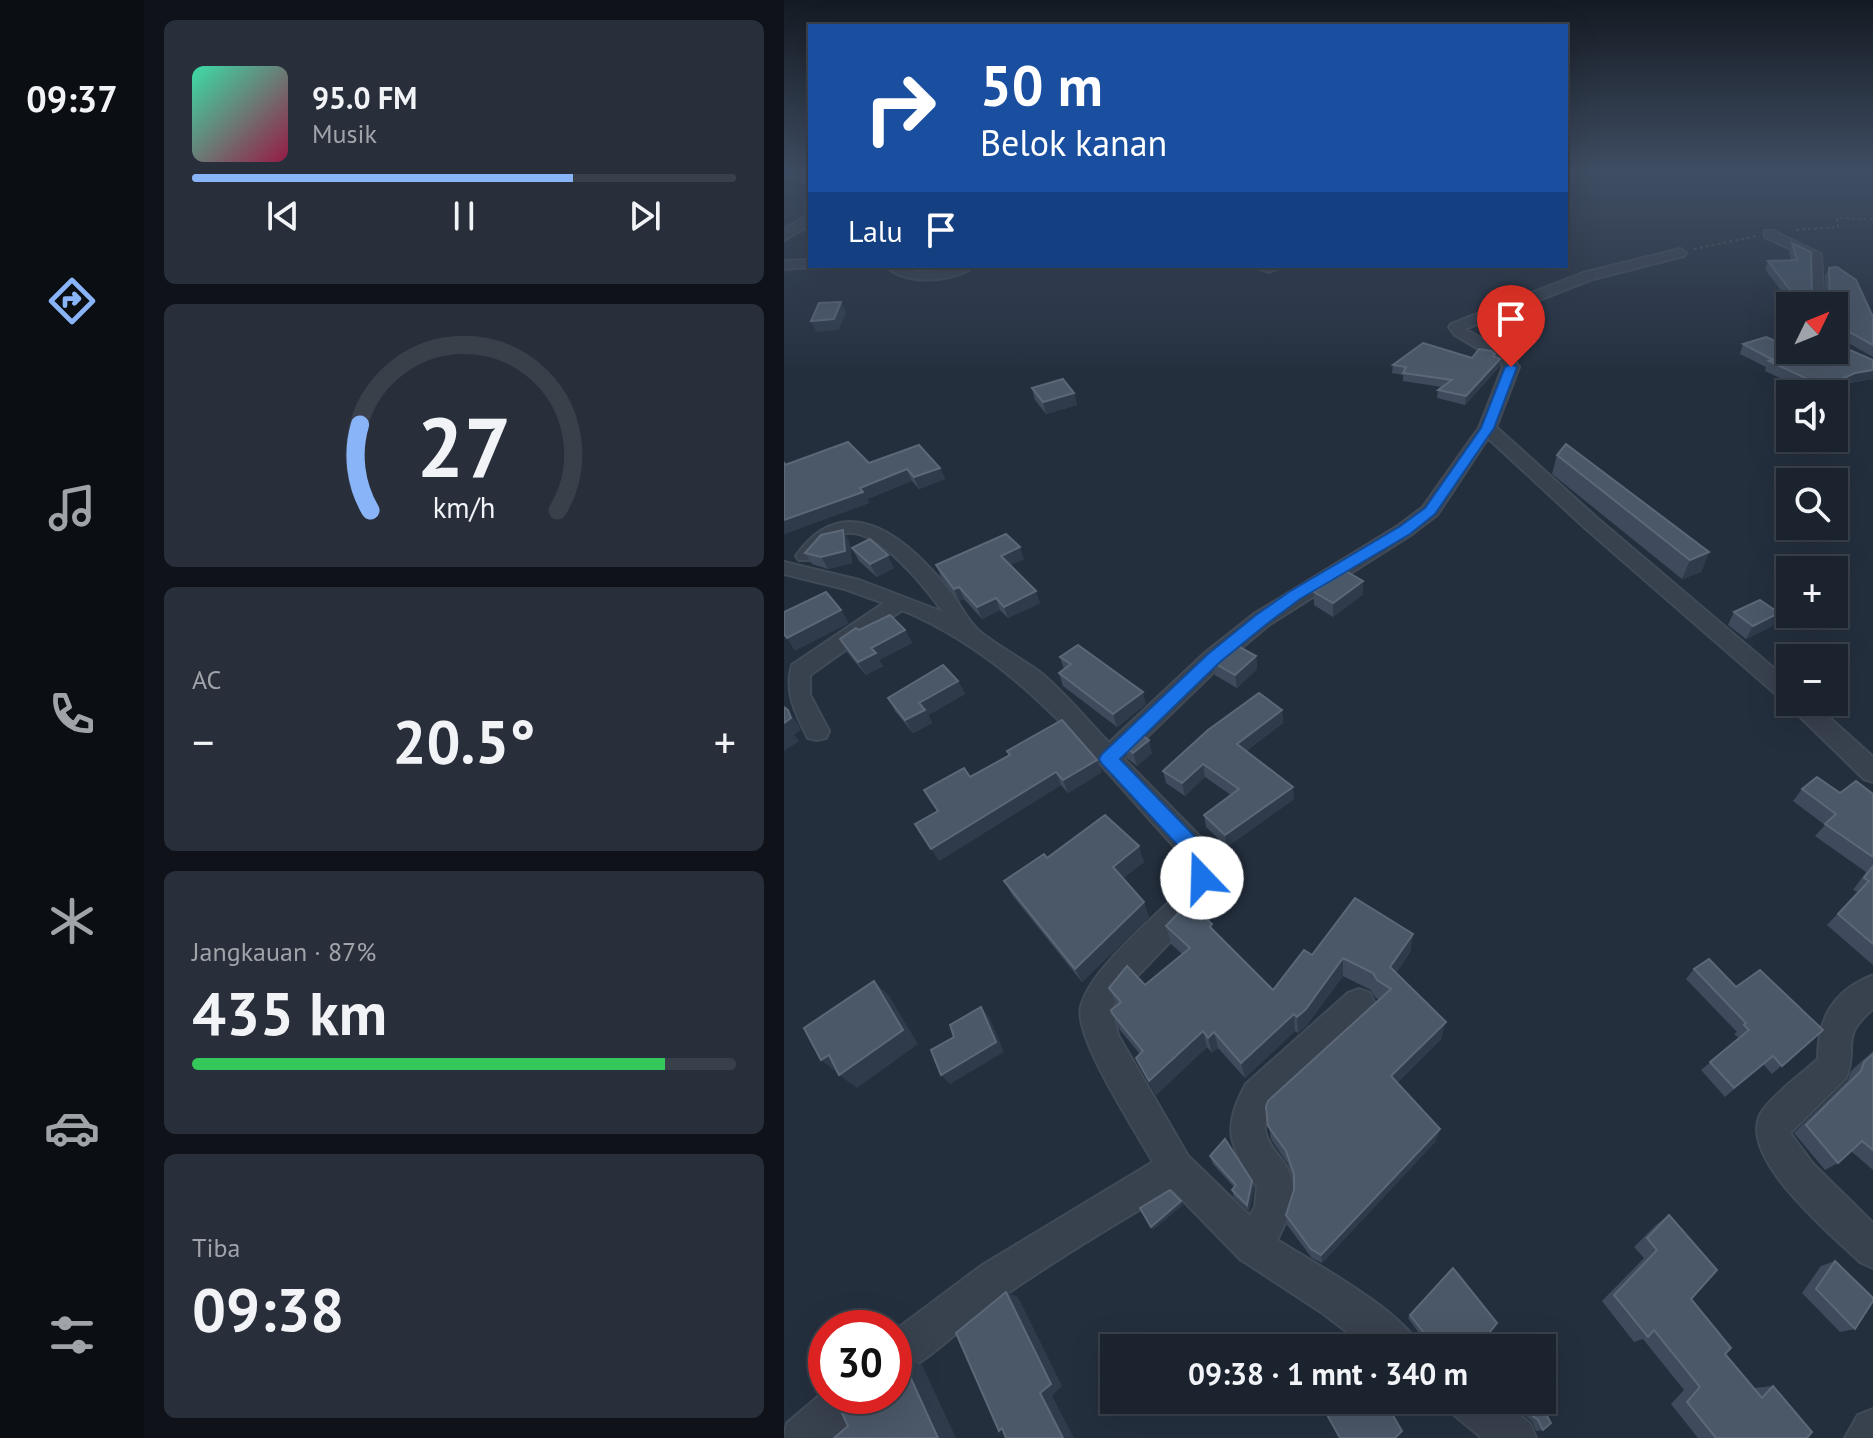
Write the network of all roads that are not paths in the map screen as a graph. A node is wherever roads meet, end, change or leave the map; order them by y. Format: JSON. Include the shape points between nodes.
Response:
{"nodes":[{"id":1,"x":1784,"y":240,"type":"edge"},
{"id":2,"x":1680,"y":253,"type":"dead end"},
{"id":3,"x":808,"y":264,"type":"edge"},
{"id":4,"x":784,"y":265,"type":"edge"},
{"id":5,"x":894,"y":268,"type":"edge"},
{"id":6,"x":957,"y":268,"type":"edge"},
{"id":7,"x":1817,"y":292,"type":"edge"},
{"id":8,"x":1487,"y":428,"type":"junction"},
{"id":9,"x":789,"y":568,"type":"edge"},
{"id":10,"x":901,"y":601,"type":"junction"},
{"id":11,"x":967,"y":632,"type":"junction"},
{"id":12,"x":1776,"y":683,"type":"edge"},
{"id":13,"x":1812,"y":716,"type":"edge"},
{"id":14,"x":817,"y":731,"type":"dead end"},
{"id":15,"x":1108,"y":759,"type":"junction"},
{"id":16,"x":1873,"y":772,"type":"edge"},
{"id":17,"x":1873,"y":990,"type":"edge"},
{"id":18,"x":1359,"y":1004,"type":"dead end"},
{"id":19,"x":1176,"y":1168,"type":"junction"},
{"id":20,"x":1253,"y":1246,"type":"junction"},
{"id":21,"x":1873,"y":1249,"type":"edge"},
{"id":22,"x":1382,"y":1334,"type":"edge"},
{"id":23,"x":912,"y":1343,"type":"edge"},
{"id":24,"x":829,"y":1414,"type":"edge"},
{"id":25,"x":1485,"y":1414,"type":"edge"},
{"id":26,"x":1873,"y":1430,"type":"edge"},
{"id":27,"x":802,"y":1438,"type":"edge"},
{"id":28,"x":1515,"y":1438,"type":"edge"},
{"id":29,"x":1866,"y":1438,"type":"edge"}],
"edges":[{"from":1,"to":7,"type":"street","via":[[1817,257]]},
{"from":2,"to":8,"type":"street","via":[[1588,276],[1456,327],[1510,363]]},
{"from":3,"to":4,"type":"street"},
{"from":5,"to":6,"type":"street","via":[[911,276]]},
{"from":8,"to":12,"type":"street"},
{"from":8,"to":15,"type":"street","via":[[1430,511],[1262,619]]},
{"from":9,"to":10,"type":"street","via":[[854,582]]},
{"from":9,"to":11,"type":"street","via":[[827,533],[860,527],[931,581]]},
{"from":10,"to":11,"type":"street"},
{"from":10,"to":14,"type":"street","via":[[800,671],[797,696]]},
{"from":11,"to":15,"type":"street","via":[[1036,682]]},
{"from":13,"to":16,"type":"street"},
{"from":15,"to":19,"type":"street","via":[[1200,861],[1197,894],[1106,987],[1096,1009],[1103,1041]]},
{"from":17,"to":21,"type":"street","via":[[1848,1010],[1834,1031],[1834,1066],[1775,1122],[1773,1135],[1803,1179]]},
{"from":18,"to":20,"type":"street","via":[[1258,1096],[1246,1115],[1244,1132],[1275,1182],[1272,1211]]},
{"from":19,"to":20,"type":"street"},
{"from":19,"to":23,"type":"street","via":[[1023,1257]]},
{"from":20,"to":22,"type":"street"},
{"from":24,"to":27,"type":"street"},
{"from":25,"to":28,"type":"street"},
{"from":26,"to":29,"type":"street"}]}
